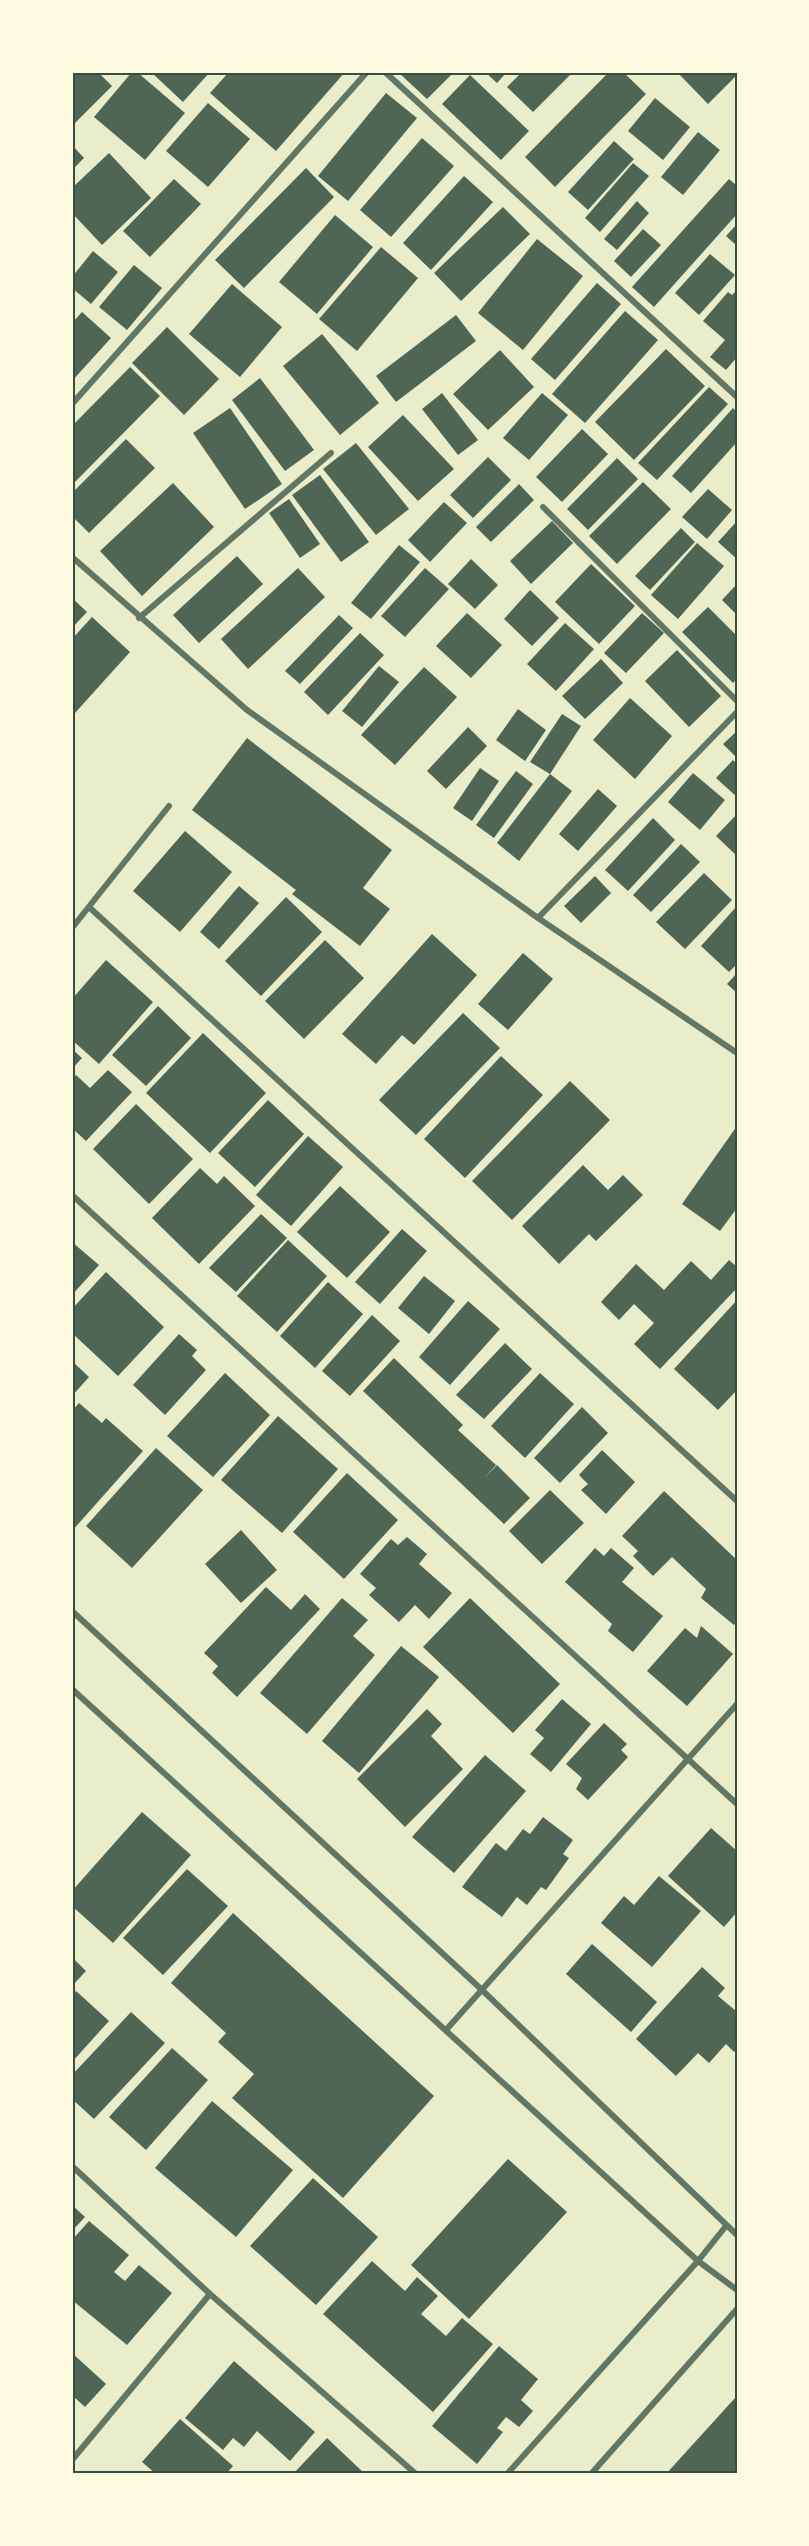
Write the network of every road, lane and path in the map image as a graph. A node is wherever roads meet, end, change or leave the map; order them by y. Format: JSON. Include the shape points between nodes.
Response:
{"nodes":[{"id":1,"x":367,"y":72,"type":"edge"},
{"id":2,"x":385,"y":72,"type":"edge"},
{"id":3,"x":737,"y":397,"type":"edge"},
{"id":4,"x":72,"y":404,"type":"edge"},
{"id":5,"x":331,"y":453,"type":"dead end"},
{"id":6,"x":543,"y":507,"type":"dead end"},
{"id":7,"x":72,"y":557,"type":"edge"},
{"id":8,"x":139,"y":618,"type":"junction"},
{"id":9,"x":737,"y":701,"type":"edge"},
{"id":10,"x":737,"y":712,"type":"edge"},
{"id":11,"x":169,"y":806,"type":"dead end"},
{"id":12,"x":88,"y":908,"type":"junction"},
{"id":13,"x":538,"y":918,"type":"junction"},
{"id":14,"x":72,"y":928,"type":"edge"},
{"id":15,"x":737,"y":1053,"type":"edge"},
{"id":16,"x":72,"y":1196,"type":"edge"},
{"id":17,"x":737,"y":1501,"type":"edge"},
{"id":18,"x":72,"y":1611,"type":"edge"},
{"id":19,"x":72,"y":1689,"type":"edge"},
{"id":20,"x":737,"y":1704,"type":"edge"},
{"id":21,"x":687,"y":1758,"type":"junction"},
{"id":22,"x":737,"y":1804,"type":"edge"},
{"id":23,"x":481,"y":1989,"type":"junction"},
{"id":24,"x":446,"y":2030,"type":"junction"},
{"id":25,"x":72,"y":2166,"type":"edge"},
{"id":26,"x":726,"y":2226,"type":"junction"},
{"id":27,"x":737,"y":2235,"type":"edge"},
{"id":28,"x":698,"y":2261,"type":"junction"},
{"id":29,"x":737,"y":2290,"type":"edge"},
{"id":30,"x":210,"y":2294,"type":"junction"},
{"id":31,"x":737,"y":2309,"type":"edge"},
{"id":32,"x":72,"y":2460,"type":"edge"},
{"id":33,"x":416,"y":2474,"type":"edge"},
{"id":34,"x":507,"y":2474,"type":"edge"},
{"id":35,"x":591,"y":2474,"type":"edge"}],
"edges":[{"from":1,"to":4,"type":"street"},
{"from":2,"to":3,"type":"street"},
{"from":5,"to":8,"type":"street"},
{"from":6,"to":9,"type":"street"},
{"from":7,"to":8,"type":"street"},
{"from":8,"to":13,"type":"street","via":[[247,710]]},
{"from":10,"to":13,"type":"street"},
{"from":11,"to":12,"type":"street"},
{"from":12,"to":14,"type":"street"},
{"from":12,"to":17,"type":"street"},
{"from":13,"to":15,"type":"street"},
{"from":16,"to":21,"type":"street"},
{"from":18,"to":23,"type":"street"},
{"from":19,"to":24,"type":"street"},
{"from":20,"to":21,"type":"street"},
{"from":21,"to":22,"type":"street"},
{"from":21,"to":23,"type":"street"},
{"from":23,"to":24,"type":"street"},
{"from":23,"to":26,"type":"street"},
{"from":24,"to":28,"type":"street"},
{"from":25,"to":30,"type":"street"},
{"from":26,"to":27,"type":"street"},
{"from":26,"to":28,"type":"street"},
{"from":28,"to":29,"type":"street"},
{"from":28,"to":34,"type":"street"},
{"from":30,"to":32,"type":"street"},
{"from":30,"to":33,"type":"street"},
{"from":31,"to":35,"type":"street"}]}
